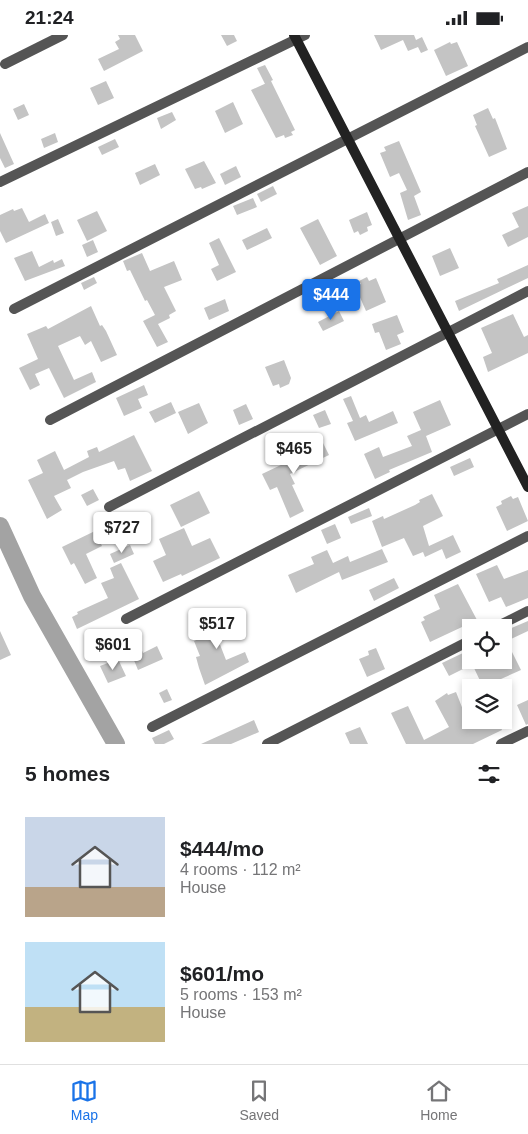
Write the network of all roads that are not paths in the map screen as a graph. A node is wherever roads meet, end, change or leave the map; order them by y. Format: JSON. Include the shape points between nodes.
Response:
{"nodes":[{"id":1,"x":63,"y":35,"type":"edge"},
{"id":2,"x":299,"y":36,"type":"edge"},
{"id":3,"x":528,"y":47,"type":"edge"},
{"id":4,"x":5,"y":64,"type":"dead end"},
{"id":5,"x":348,"y":138,"type":"junction"},
{"id":6,"x":528,"y":172,"type":"edge"},
{"id":7,"x":0,"y":182,"type":"edge"},
{"id":8,"x":400,"y":239,"type":"junction"},
{"id":9,"x":528,"y":291,"type":"edge"},
{"id":10,"x":14,"y":309,"type":"dead end"},
{"id":11,"x":448,"y":331,"type":"junction"},
{"id":12,"x":528,"y":414,"type":"edge"},
{"id":13,"x":50,"y":420,"type":"dead end"},
{"id":14,"x":498,"y":429,"type":"junction"},
{"id":15,"x":528,"y":487,"type":"edge"},
{"id":16,"x":109,"y":507,"type":"dead end"},
{"id":17,"x":528,"y":535,"type":"edge"},
{"id":18,"x":528,"y":611,"type":"edge"},
{"id":19,"x":126,"y":619,"type":"dead end"},
{"id":20,"x":512,"y":619,"type":"edge"},
{"id":21,"x":462,"y":645,"type":"edge"},
{"id":22,"x":152,"y":727,"type":"dead end"},
{"id":23,"x":528,"y":731,"type":"edge"},
{"id":24,"x":267,"y":744,"type":"edge"},
{"id":25,"x":501,"y":744,"type":"edge"}],
"edges":[{"from":1,"to":4,"type":"street"},
{"from":2,"to":5,"type":"main road"},
{"from":2,"to":7,"type":"street"},
{"from":3,"to":5,"type":"street"},
{"from":5,"to":8,"type":"main road"},
{"from":5,"to":10,"type":"street"},
{"from":6,"to":8,"type":"street"},
{"from":8,"to":11,"type":"main road"},
{"from":8,"to":13,"type":"street"},
{"from":9,"to":11,"type":"street"},
{"from":11,"to":14,"type":"main road"},
{"from":11,"to":16,"type":"street"},
{"from":12,"to":14,"type":"street"},
{"from":14,"to":15,"type":"main road"},
{"from":14,"to":19,"type":"street"},
{"from":17,"to":22,"type":"street"},
{"from":18,"to":20,"type":"street"},
{"from":21,"to":24,"type":"street"},
{"from":23,"to":25,"type":"street"}]}
